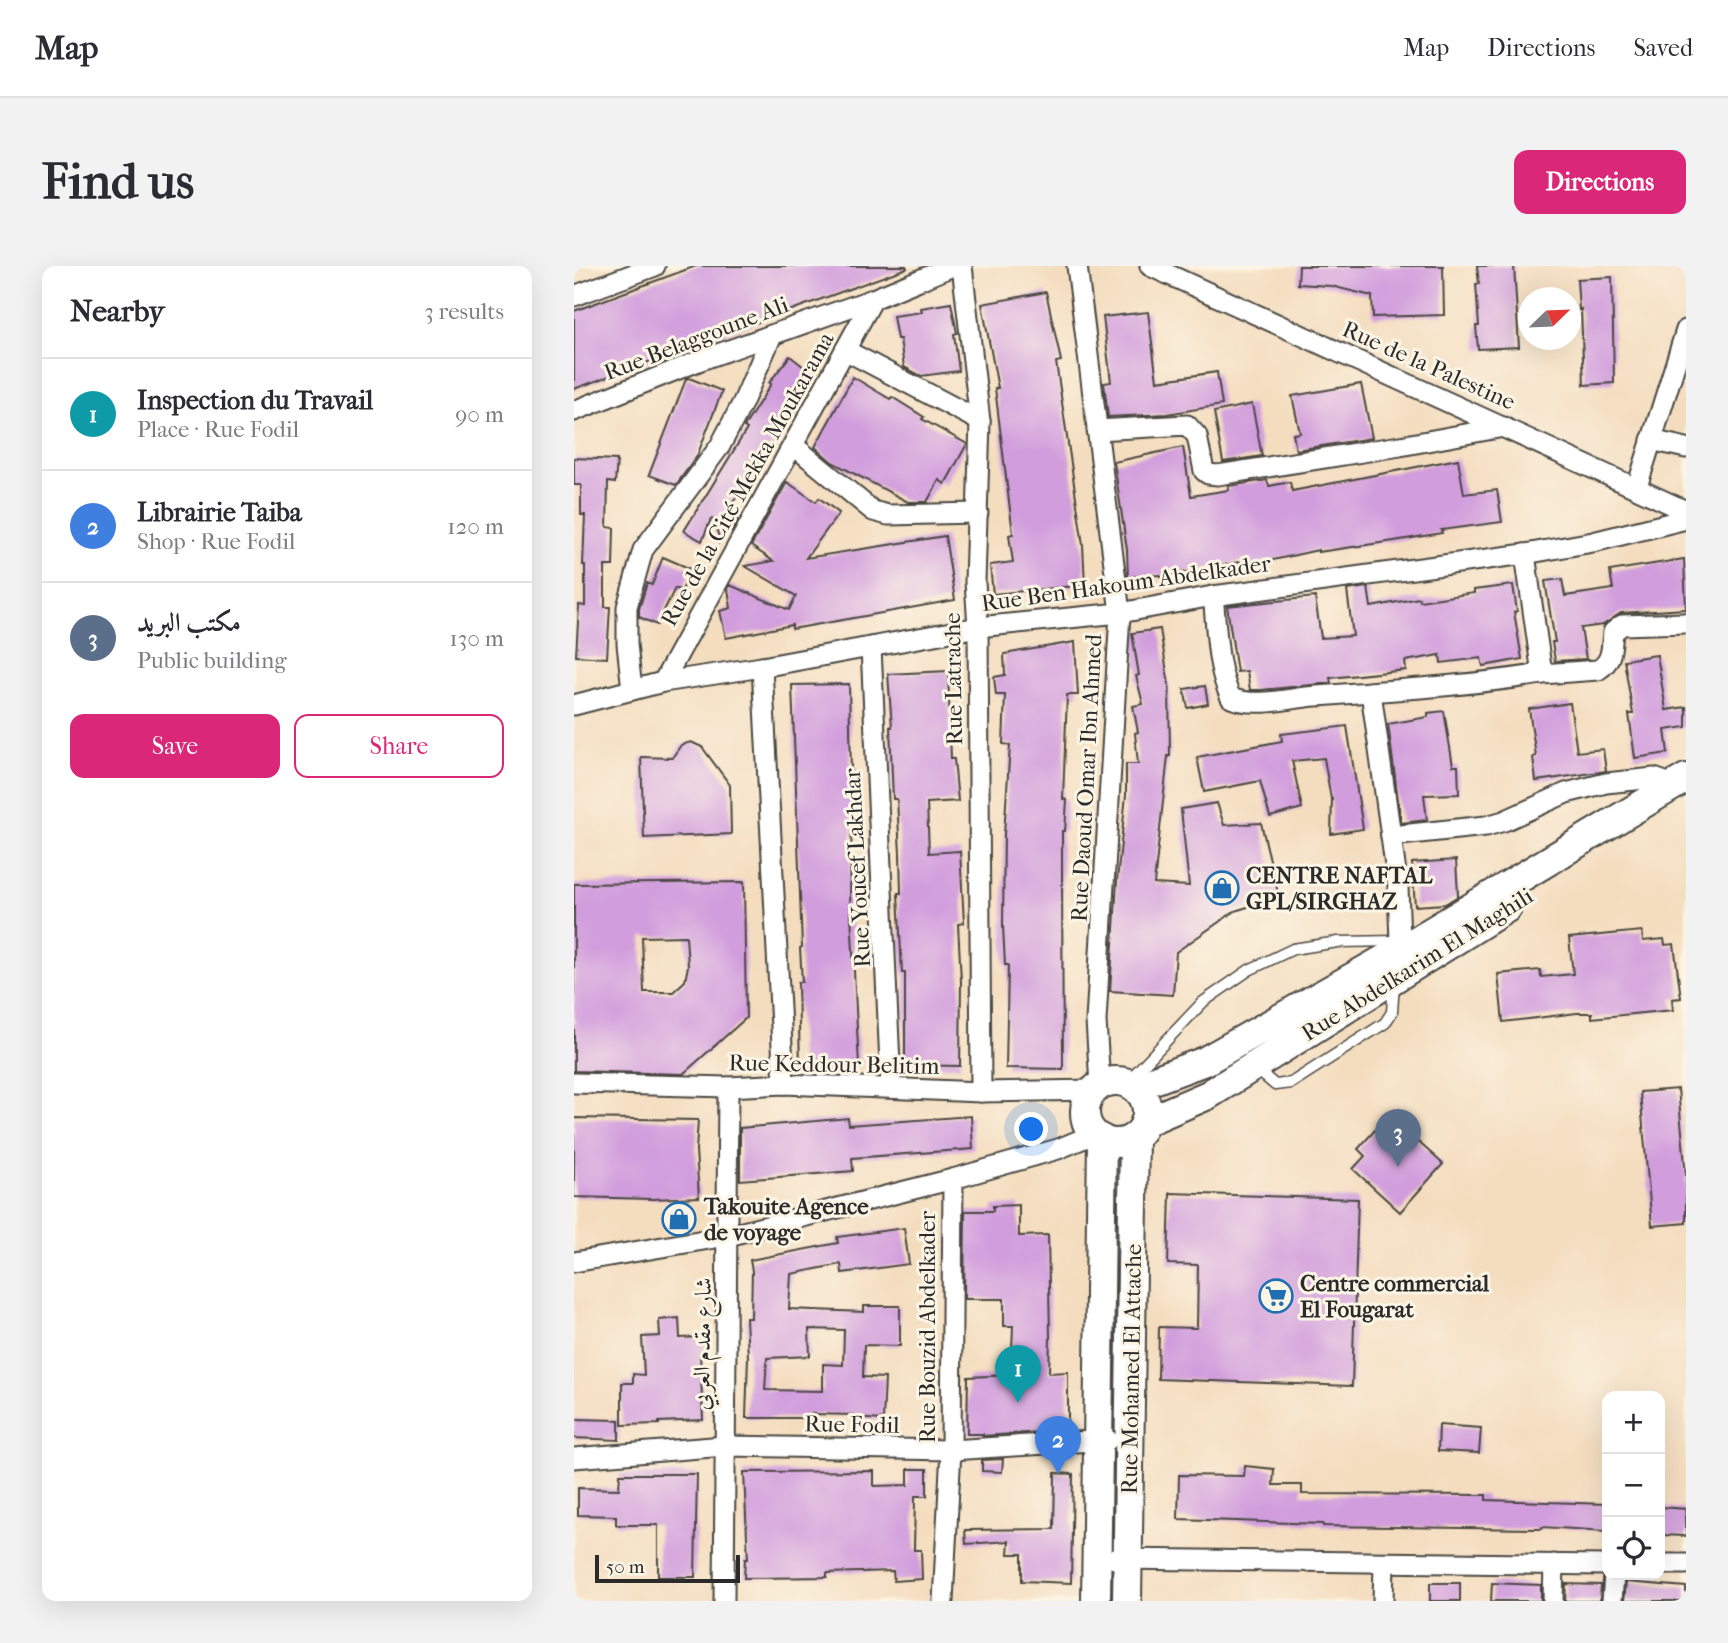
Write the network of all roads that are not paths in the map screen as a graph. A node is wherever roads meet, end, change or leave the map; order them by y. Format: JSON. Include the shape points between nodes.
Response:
{"nodes":[{"id":1,"x":655,"y":266,"type":"edge"},
{"id":2,"x":953,"y":266,"type":"edge"},
{"id":3,"x":961,"y":266,"type":"edge"},
{"id":4,"x":1077,"y":266,"type":"edge"},
{"id":5,"x":1150,"y":266,"type":"edge"},
{"id":6,"x":574,"y":296,"type":"edge"},
{"id":7,"x":873,"y":299,"type":"junction"},
{"id":8,"x":1686,"y":330,"type":"edge"},
{"id":9,"x":772,"y":335,"type":"junction"},
{"id":10,"x":845,"y":350,"type":"junction"},
{"id":11,"x":574,"y":411,"type":"edge"},
{"id":12,"x":980,"y":421,"type":"junction"},
{"id":13,"x":1504,"y":427,"type":"junction"},
{"id":14,"x":1097,"y":430,"type":"junction"},
{"id":15,"x":1651,"y":440,"type":"junction"},
{"id":16,"x":793,"y":446,"type":"junction"},
{"id":17,"x":1686,"y":448,"type":"edge"},
{"id":18,"x":1637,"y":487,"type":"junction"},
{"id":19,"x":1686,"y":511,"type":"edge"},
{"id":20,"x":978,"y":513,"type":"junction"},
{"id":21,"x":1686,"y":519,"type":"edge"},
{"id":22,"x":1525,"y":554,"type":"junction"},
{"id":23,"x":1213,"y":596,"type":"junction"},
{"id":24,"x":1120,"y":613,"type":"junction"},
{"id":25,"x":1686,"y":623,"type":"edge"},
{"id":26,"x":978,"y":627,"type":"junction"},
{"id":27,"x":871,"y":647,"type":"junction"},
{"id":28,"x":762,"y":667,"type":"junction"},
{"id":29,"x":1542,"y":674,"type":"junction"},
{"id":30,"x":663,"y":682,"type":"junction"},
{"id":31,"x":632,"y":690,"type":"junction"},
{"id":32,"x":1371,"y":692,"type":"junction"},
{"id":33,"x":574,"y":705,"type":"edge"},
{"id":34,"x":1682,"y":788,"type":"edge"},
{"id":35,"x":1391,"y":836,"type":"junction"},
{"id":36,"x":1399,"y":946,"type":"junction"},
{"id":37,"x":1395,"y":979,"type":"junction"},
{"id":38,"x":574,"y":1083,"type":"edge"},
{"id":39,"x":784,"y":1084,"type":"junction"},
{"id":40,"x":1114,"y":1086,"type":"junction"},
{"id":41,"x":728,"y":1087,"type":"junction"},
{"id":42,"x":891,"y":1087,"type":"junction"},
{"id":43,"x":981,"y":1091,"type":"junction"},
{"id":44,"x":1140,"y":1129,"type":"junction"},
{"id":45,"x":1098,"y":1137,"type":"junction"},
{"id":46,"x":953,"y":1179,"type":"junction"},
{"id":47,"x":727,"y":1236,"type":"junction"},
{"id":48,"x":574,"y":1262,"type":"edge"},
{"id":49,"x":1130,"y":1437,"type":"junction"},
{"id":50,"x":1098,"y":1441,"type":"junction"},
{"id":51,"x":725,"y":1446,"type":"junction"},
{"id":52,"x":951,"y":1450,"type":"junction"},
{"id":53,"x":574,"y":1458,"type":"edge"},
{"id":54,"x":1097,"y":1559,"type":"junction"},
{"id":55,"x":1128,"y":1560,"type":"junction"},
{"id":56,"x":1384,"y":1564,"type":"junction"},
{"id":57,"x":1554,"y":1564,"type":"junction"},
{"id":58,"x":1665,"y":1564,"type":"edge"},
{"id":59,"x":1686,"y":1564,"type":"edge"},
{"id":60,"x":1602,"y":1565,"type":"edge"},
{"id":61,"x":1614,"y":1580,"type":"edge"},
{"id":62,"x":724,"y":1601,"type":"edge"},
{"id":63,"x":943,"y":1601,"type":"edge"},
{"id":64,"x":1096,"y":1601,"type":"edge"},
{"id":65,"x":1127,"y":1601,"type":"edge"},
{"id":66,"x":1383,"y":1601,"type":"edge"},
{"id":67,"x":1553,"y":1601,"type":"edge"},
{"id":68,"x":1612,"y":1601,"type":"edge"}],
"edges":[{"from":1,"to":6,"type":"street"},
{"from":2,"to":7,"type":"street","name":"Rue Belaggoune Ali"},
{"from":3,"to":12,"type":"street","name":"Rue Latrache"},
{"from":4,"to":14,"type":"street","name":"Rue Daoud Omar Ibn Ahmed"},
{"from":5,"to":13,"type":"street","name":"Rue de la Palestine"},
{"from":7,"to":9,"type":"street","name":"Rue Belaggoune Ali"},
{"from":7,"to":10,"type":"street","name":"Rue de la Cité Mekka Moukarama"},
{"from":8,"to":15,"type":"street"},
{"from":9,"to":11,"type":"street","name":"Rue Belaggoune Ali"},
{"from":9,"to":31,"type":"street","via":[[720,446],[643,550],[627,607]]},
{"from":10,"to":12,"type":"street"},
{"from":10,"to":16,"type":"street","name":"Rue de la Cité Mekka Moukarama"},
{"from":12,"to":20,"type":"street","name":"Rue Latrache"},
{"from":13,"to":14,"type":"street","via":[[1218,475],[1204,471],[1196,436],[1187,425]]},
{"from":13,"to":18,"type":"street","name":"Rue de la Palestine"},
{"from":14,"to":24,"type":"street","name":"Rue Daoud Omar Ibn Ahmed"},
{"from":15,"to":17,"type":"street"},
{"from":15,"to":18,"type":"street"},
{"from":16,"to":20,"type":"street","via":[[873,511],[888,516]]},
{"from":16,"to":30,"type":"street","name":"Rue de la Cité Mekka Moukarama"},
{"from":18,"to":19,"type":"street","name":"Rue de la Palestine"},
{"from":20,"to":26,"type":"street","name":"Rue Latrache"},
{"from":21,"to":22,"type":"street","name":"Rue Ben Hakoum Abdelkader"},
{"from":22,"to":23,"type":"street","name":"Rue Ben Hakoum Abdelkader"},
{"from":22,"to":29,"type":"street"},
{"from":23,"to":24,"type":"street","name":"Rue Ben Hakoum Abdelkader"},
{"from":23,"to":32,"type":"street","via":[[1221,670],[1231,698],[1245,704]]},
{"from":24,"to":26,"type":"street","name":"Rue Ben Hakoum Abdelkader"},
{"from":24,"to":40,"type":"street","name":"Rue Daoud Omar Ibn Ahmed","via":[[1096,1021]]},
{"from":25,"to":29,"type":"street","via":[[1622,625],[1613,632],[1605,666]]},
{"from":26,"to":27,"type":"street","name":"Rue Ben Hakoum Abdelkader"},
{"from":26,"to":43,"type":"street","name":"Rue Latrache"},
{"from":27,"to":28,"type":"street","name":"Rue Ben Hakoum Abdelkader"},
{"from":27,"to":42,"type":"street","name":"Rue Youcef Lakhdar"},
{"from":28,"to":30,"type":"street","name":"Rue Ben Hakoum Abdelkader"},
{"from":28,"to":39,"type":"street"},
{"from":29,"to":32,"type":"street"},
{"from":30,"to":31,"type":"street","name":"Rue Ben Hakoum Abdelkader"},
{"from":31,"to":33,"type":"street","name":"Rue Ben Hakoum Abdelkader"},
{"from":32,"to":35,"type":"street"},
{"from":34,"to":35,"type":"street","via":[[1654,778],[1606,783],[1566,793],[1486,826]]},
{"from":34,"to":36,"type":"street"},
{"from":34,"to":37,"type":"street","name":"Rue Abdelkarim El Maghili","via":[[1584,860]]},
{"from":35,"to":36,"type":"street"},
{"from":36,"to":37,"type":"street"},
{"from":36,"to":40,"type":"street","via":[[1205,1061]]},
{"from":36,"to":40,"type":"lane","via":[[1338,942],[1293,949],[1249,970],[1203,1002]]},
{"from":37,"to":44,"type":"street","name":"Rue Abdelkarim El Maghili","via":[[1208,1095]]},
{"from":38,"to":41,"type":"street","name":"Rue Keddour Belitim"},
{"from":39,"to":41,"type":"street","name":"Rue Keddour Belitim"},
{"from":39,"to":42,"type":"street","name":"Rue Keddour Belitim"},
{"from":40,"to":43,"type":"street","name":"Rue Keddour Belitim"},
{"from":40,"to":44,"type":"street","via":[[1146,1103]]},
{"from":40,"to":45,"type":"street","via":[[1085,1107],[1088,1126]]},
{"from":41,"to":47,"type":"street","name":"شارع مقدم العربي"},
{"from":42,"to":43,"type":"street","name":"Rue Keddour Belitim"},
{"from":44,"to":45,"type":"street","via":[[1118,1143]]},
{"from":44,"to":49,"type":"street","name":"Rue Mohamed El Attache"},
{"from":45,"to":46,"type":"street"},
{"from":45,"to":50,"type":"street","name":"Rue Mohamed El Attache"},
{"from":46,"to":47,"type":"street"},
{"from":46,"to":52,"type":"street","name":"Rue Bouzid Abdelkader"},
{"from":47,"to":48,"type":"street"},
{"from":47,"to":51,"type":"street","name":"شارع مقدم العربي"},
{"from":49,"to":50,"type":"street","name":"Rue Fodil"},
{"from":49,"to":55,"type":"street","name":"Rue Mohamed El Attache"},
{"from":50,"to":52,"type":"street","name":"Rue Fodil"},
{"from":50,"to":54,"type":"street","name":"Rue Mohamed El Attache"},
{"from":51,"to":52,"type":"street","name":"Rue Fodil"},
{"from":51,"to":53,"type":"street","name":"Rue Fodil"},
{"from":51,"to":62,"type":"street","name":"شارع مقدم العربي"},
{"from":52,"to":63,"type":"street","name":"Rue Bouzid Abdelkader"},
{"from":54,"to":55,"type":"street"},
{"from":54,"to":64,"type":"street","name":"Rue Mohamed El Attache"},
{"from":55,"to":56,"type":"street"},
{"from":55,"to":65,"type":"street","name":"Rue Mohamed El Attache"},
{"from":56,"to":57,"type":"street"},
{"from":56,"to":66,"type":"street"},
{"from":57,"to":60,"type":"street"},
{"from":57,"to":67,"type":"street"},
{"from":58,"to":59,"type":"street"},
{"from":61,"to":68,"type":"street"}]}
